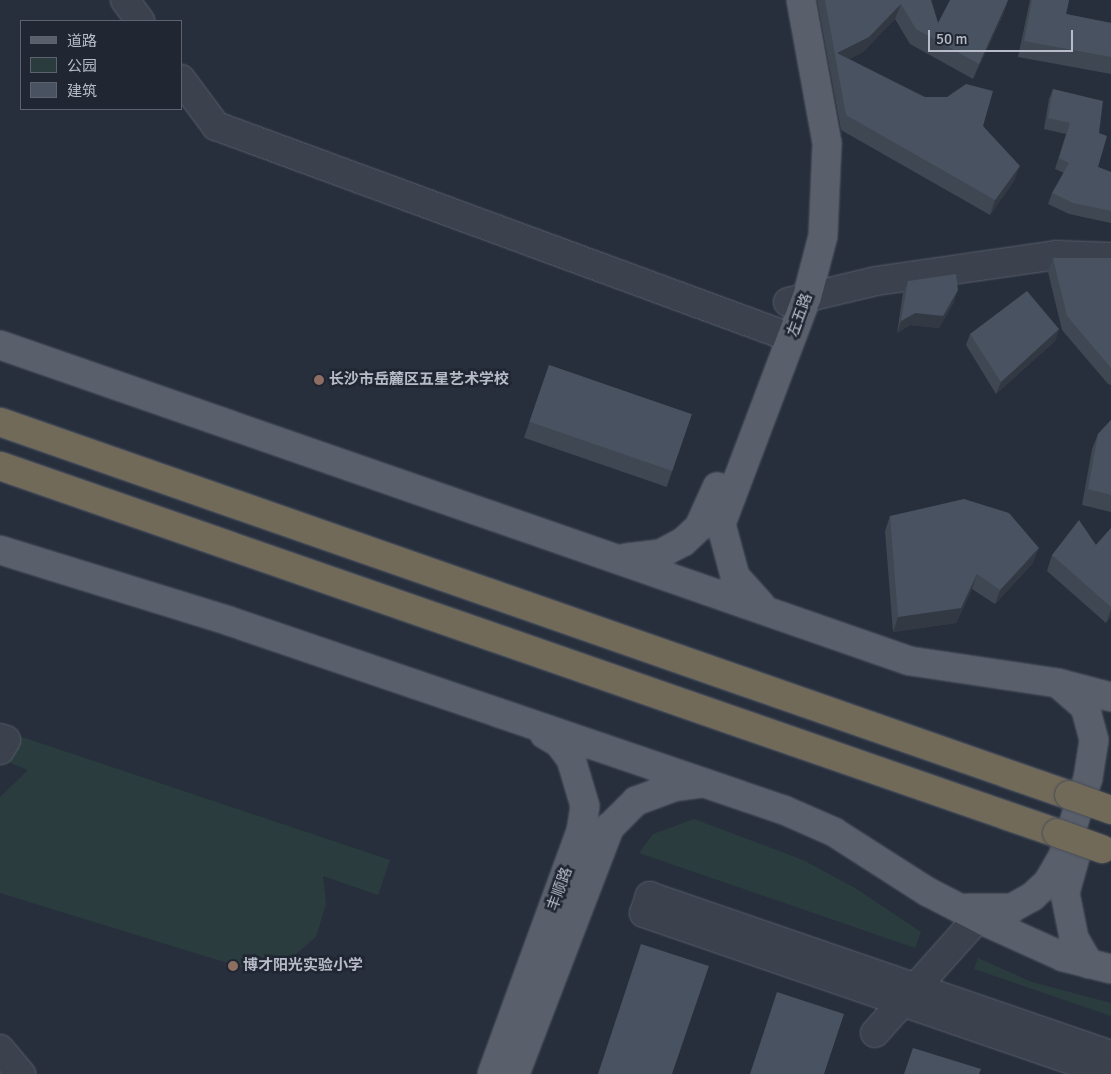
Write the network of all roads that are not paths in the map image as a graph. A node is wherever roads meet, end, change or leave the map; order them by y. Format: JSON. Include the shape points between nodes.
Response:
{"nodes":[{"id":1,"x":125,"y":0,"type":"edge"},
{"id":2,"x":784,"y":0,"type":"edge"},
{"id":3,"x":801,"y":0,"type":"edge"},
{"id":4,"x":139,"y":20,"type":"edge"},
{"id":5,"x":182,"y":79,"type":"edge"},
{"id":6,"x":1111,"y":257,"type":"edge"},
{"id":7,"x":797,"y":300,"type":"junction"},
{"id":8,"x":776,"y":332,"type":"junction"},
{"id":9,"x":0,"y":345,"type":"edge"},
{"id":10,"x":0,"y":422,"type":"edge"},
{"id":11,"x":0,"y":466,"type":"edge"},
{"id":12,"x":0,"y":478,"type":"edge"},
{"id":13,"x":141,"y":515,"type":"junction"},
{"id":14,"x":0,"y":550,"type":"edge"},
{"id":15,"x":620,"y":558,"type":"junction"},
{"id":16,"x":764,"y":608,"type":"junction"},
{"id":17,"x":1058,"y":683,"type":"junction"},
{"id":18,"x":1111,"y":697,"type":"edge"},
{"id":19,"x":523,"y":722,"type":"junction"},
{"id":20,"x":0,"y":738,"type":"edge"},
{"id":21,"x":0,"y":750,"type":"edge"},
{"id":22,"x":1111,"y":763,"type":"edge"},
{"id":23,"x":706,"y":783,"type":"junction"},
{"id":24,"x":1111,"y":810,"type":"edge"},
{"id":25,"x":1106,"y":851,"type":"edge"},
{"id":26,"x":950,"y":904,"type":"junction"},
{"id":27,"x":978,"y":918,"type":"junction"},
{"id":28,"x":1100,"y":966,"type":"edge"},
{"id":29,"x":909,"y":995,"type":"junction"},
{"id":30,"x":875,"y":1033,"type":"dead end"},
{"id":31,"x":0,"y":1049,"type":"edge"},
{"id":32,"x":1111,"y":1055,"type":"edge"},
{"id":33,"x":21,"y":1074,"type":"edge"},
{"id":34,"x":492,"y":1074,"type":"edge"},
{"id":35,"x":515,"y":1074,"type":"edge"},
{"id":36,"x":1111,"y":1074,"type":"edge"}],
"edges":[{"from":1,"to":4,"type":"street"},
{"from":2,"to":7,"type":"main road","name":"左五路","via":[[806,110],[809,162]]},
{"from":3,"to":7,"type":"main road","name":"左五路","via":[[827,144],[823,236]]},
{"from":5,"to":8,"type":"street","via":[[216,126]]},
{"from":6,"to":7,"type":"street","via":[[1056,255],[876,281]]},
{"from":7,"to":8,"type":"main road","name":"左五路"},
{"from":7,"to":16,"type":"main road","name":"左五路","via":[[721,524],[735,576]]},
{"from":8,"to":15,"type":"main road","name":"左五路","via":[[700,527],[660,554]]},
{"from":9,"to":15,"type":"main road"},
{"from":10,"to":24,"type":"highway","bridge":true},
{"from":11,"to":13,"type":"highway"},
{"from":12,"to":13,"type":"highway"},
{"from":13,"to":25,"type":"highway","bridge":true},
{"from":14,"to":19,"type":"main road","via":[[229,621]]},
{"from":15,"to":16,"type":"main road"},
{"from":16,"to":17,"type":"main road","via":[[910,661]]},
{"from":17,"to":18,"type":"main road"},
{"from":17,"to":26,"type":"main road","via":[[1085,707],[1094,740],[1088,778],[1060,863],[1043,887],[1012,908],[992,911]]},
{"from":19,"to":23,"type":"main road"},
{"from":19,"to":34,"type":"main road","name":"丰顺路","via":[[560,743],[571,759],[585,806],[581,831]]},
{"from":20,"to":21,"type":"street","via":[[6,740]]},
{"from":22,"to":28,"type":"main road","via":[[1066,893],[1074,938]]},
{"from":23,"to":26,"type":"main road","via":[[834,832]]},
{"from":23,"to":35,"type":"main road","via":[[674,787],[636,801],[610,827]]},
{"from":26,"to":27,"type":"main road"},
{"from":27,"to":28,"type":"main road","via":[[1038,947]]},
{"from":27,"to":29,"type":"street"},
{"from":29,"to":29,"type":"street","via":[[650,896],[644,913]]},
{"from":29,"to":30,"type":"street"},
{"from":29,"to":32,"type":"street"},
{"from":29,"to":36,"type":"street"},
{"from":31,"to":33,"type":"street"}]}
